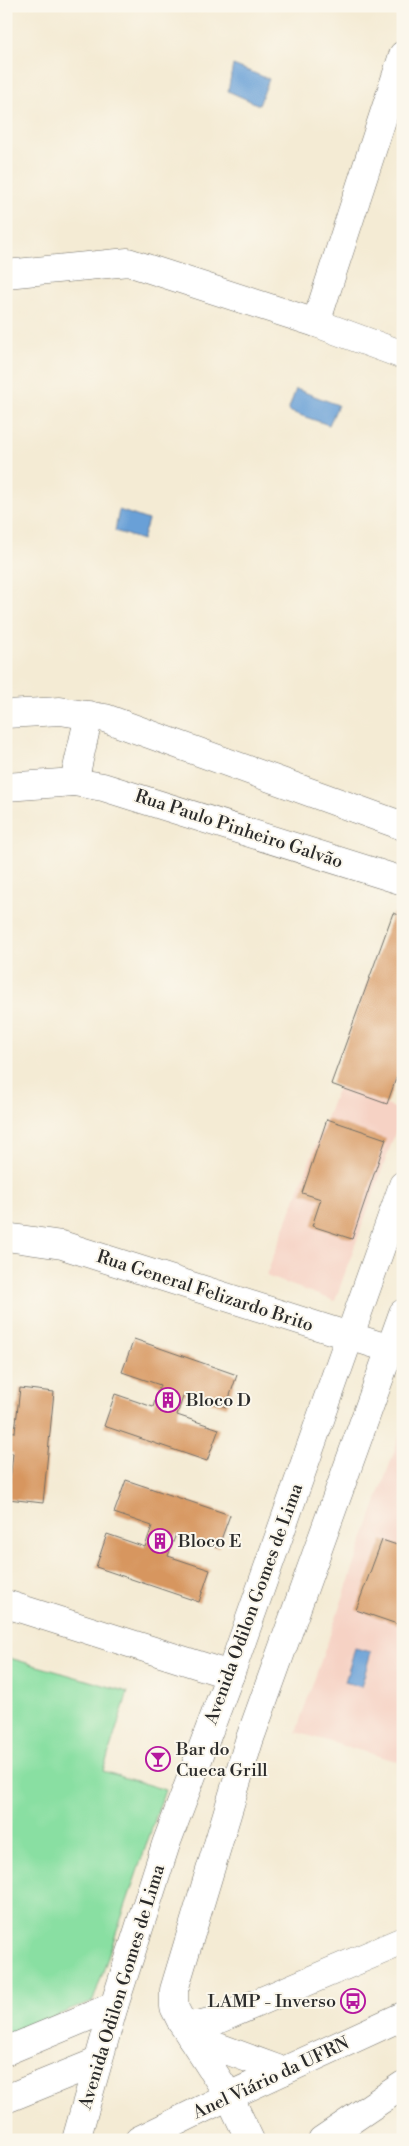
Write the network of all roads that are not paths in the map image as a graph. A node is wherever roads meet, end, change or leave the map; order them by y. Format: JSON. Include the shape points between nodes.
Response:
{"nodes":[{"id":1,"x":403,"y":55,"type":"edge"},
{"id":2,"x":6,"y":274,"type":"edge"},
{"id":3,"x":316,"y":323,"type":"junction"},
{"id":4,"x":403,"y":355,"type":"edge"},
{"id":5,"x":6,"y":714,"type":"edge"},
{"id":6,"x":89,"y":715,"type":"junction"},
{"id":7,"x":74,"y":782,"type":"junction"},
{"id":8,"x":6,"y":787,"type":"edge"},
{"id":9,"x":403,"y":826,"type":"edge"},
{"id":10,"x":403,"y":881,"type":"edge"},
{"id":11,"x":403,"y":1185,"type":"edge"},
{"id":12,"x":6,"y":1238,"type":"edge"},
{"id":13,"x":403,"y":1313,"type":"edge"},
{"id":14,"x":348,"y":1337,"type":"junction"},
{"id":15,"x":397,"y":1351,"type":"edge"},
{"id":16,"x":6,"y":1604,"type":"edge"},
{"id":17,"x":230,"y":1675,"type":"junction"},
{"id":18,"x":403,"y":1941,"type":"edge"},
{"id":19,"x":114,"y":2006,"type":"junction"},
{"id":20,"x":403,"y":2016,"type":"edge"},
{"id":21,"x":186,"y":2030,"type":"junction"},
{"id":22,"x":6,"y":2051,"type":"edge"},
{"id":23,"x":97,"y":2062,"type":"junction"},
{"id":24,"x":283,"y":2071,"type":"junction"},
{"id":25,"x":403,"y":2085,"type":"edge"},
{"id":26,"x":230,"y":2096,"type":"junction"},
{"id":27,"x":6,"y":2099,"type":"edge"},
{"id":28,"x":76,"y":2140,"type":"edge"},
{"id":29,"x":139,"y":2140,"type":"edge"},
{"id":30,"x":250,"y":2140,"type":"edge"},
{"id":31,"x":322,"y":2140,"type":"edge"}],
"edges":[{"from":1,"to":3,"type":"street"},
{"from":2,"to":3,"type":"street","via":[[128,262]]},
{"from":3,"to":4,"type":"street"},
{"from":5,"to":6,"type":"street","via":[[60,711]]},
{"from":6,"to":7,"type":"street"},
{"from":6,"to":9,"type":"street","via":[[105,718]]},
{"from":7,"to":8,"type":"street","name":"Rua Paulo Pinheiro Galvão"},
{"from":7,"to":10,"type":"street","name":"Rua Paulo Pinheiro Galvão","via":[[136,796]]},
{"from":11,"to":14,"type":"street","name":"Avenida Odilon Gomes de Lima"},
{"from":12,"to":14,"type":"street","name":"Rua General Felizardo Brito","via":[[62,1246]]},
{"from":13,"to":15,"type":"street"},
{"from":14,"to":15,"type":"street","name":"Rua General Felizardo Brito"},
{"from":14,"to":17,"type":"street","name":"Avenida Odilon Gomes de Lima"},
{"from":15,"to":21,"type":"street","via":[[249,1741],[174,1990],[174,2007]]},
{"from":16,"to":17,"type":"street"},
{"from":17,"to":19,"type":"street","name":"Avenida Odilon Gomes de Lima","via":[[166,1844]]},
{"from":18,"to":21,"type":"street","via":[[217,2020]]},
{"from":19,"to":22,"type":"street"},
{"from":19,"to":23,"type":"street","name":"Avenida Odilon Gomes de Lima"},
{"from":20,"to":24,"type":"street","name":"Anel Viário da UFRN"},
{"from":21,"to":24,"type":"street"},
{"from":21,"to":26,"type":"street"},
{"from":23,"to":27,"type":"street"},
{"from":23,"to":28,"type":"street","name":"Avenida Odilon Gomes de Lima"},
{"from":24,"to":26,"type":"street","name":"Anel Viário da UFRN"},
{"from":25,"to":31,"type":"street"},
{"from":26,"to":29,"type":"street","name":"Anel Viário da UFRN"},
{"from":26,"to":30,"type":"street"}]}
